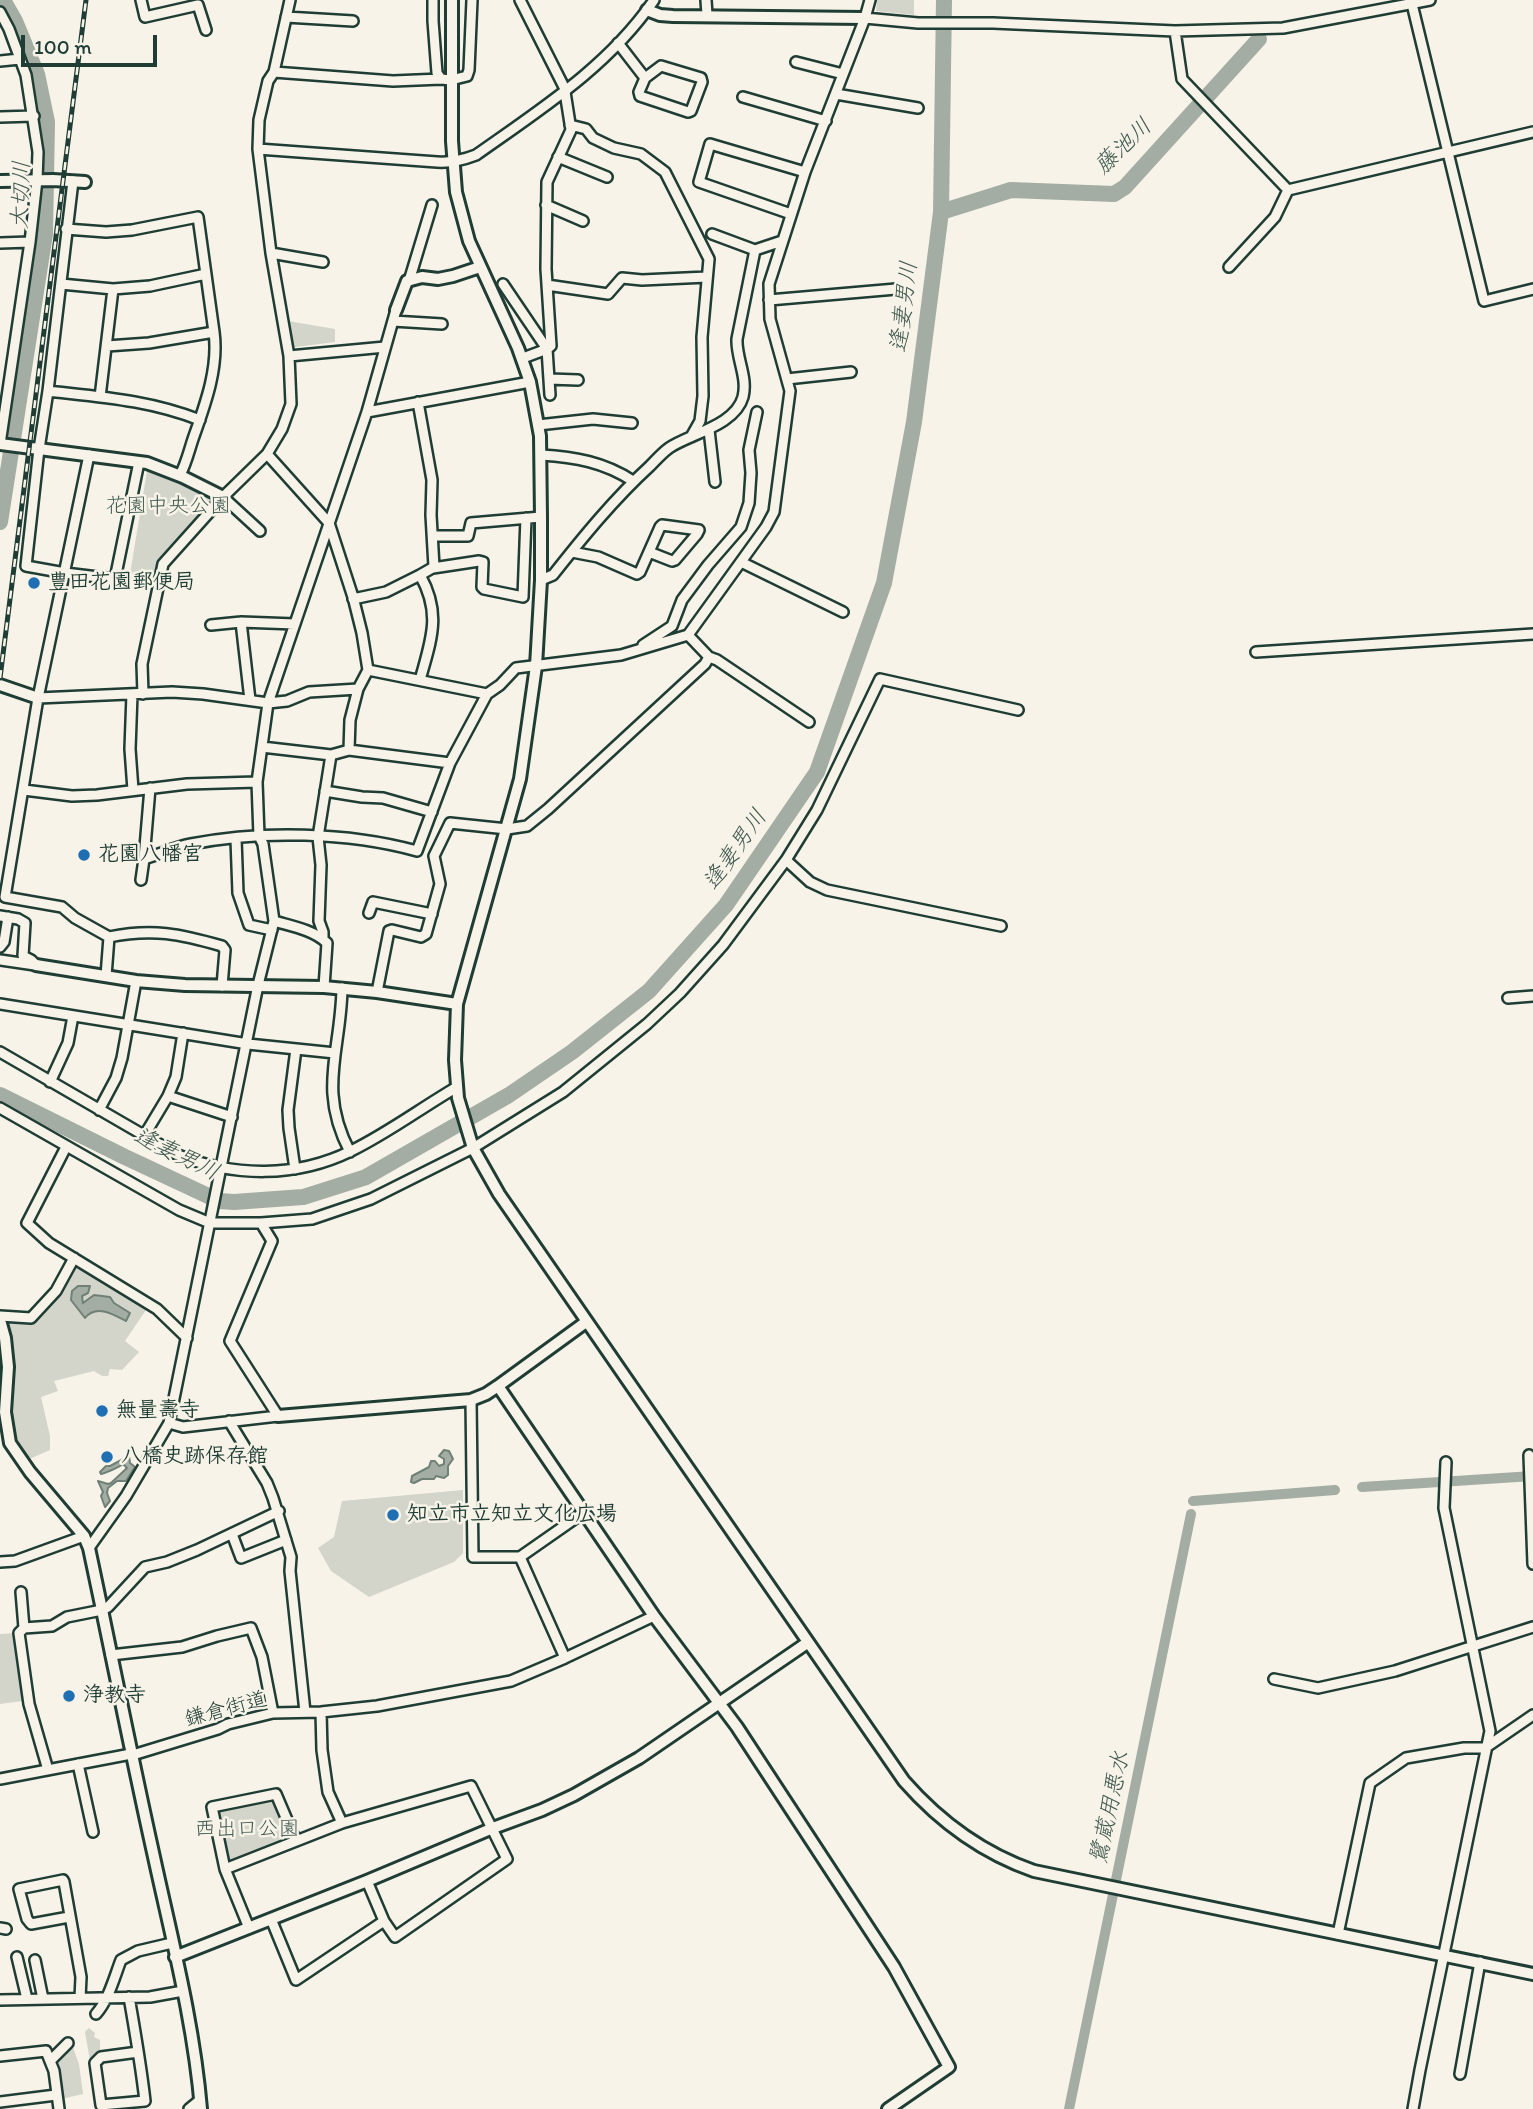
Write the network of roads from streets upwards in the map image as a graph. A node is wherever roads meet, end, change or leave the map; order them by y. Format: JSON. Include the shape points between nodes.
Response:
{"nodes":[{"id":1,"x":141,"y":0,"type":"edge"},
{"id":2,"x":290,"y":0,"type":"edge"},
{"id":3,"x":433,"y":0,"type":"edge"},
{"id":4,"x":453,"y":0,"type":"edge"},
{"id":5,"x":472,"y":0,"type":"edge"},
{"id":6,"x":520,"y":0,"type":"edge"},
{"id":7,"x":654,"y":0,"type":"edge"},
{"id":8,"x":706,"y":0,"type":"edge"},
{"id":9,"x":870,"y":0,"type":"edge"},
{"id":10,"x":1430,"y":0,"type":"edge"},
{"id":11,"x":1412,"y":4,"type":"junction"},
{"id":12,"x":647,"y":10,"type":"junction"},
{"id":13,"x":0,"y":12,"type":"edge"},
{"id":14,"x":707,"y":15,"type":"junction"},
{"id":15,"x":286,"y":16,"type":"junction"},
{"id":16,"x":865,"y":18,"type":"junction"},
{"id":17,"x":353,"y":21,"type":"dead end"},
{"id":18,"x":206,"y":30,"type":"dead end"},
{"id":19,"x":1175,"y":31,"type":"junction"},
{"id":20,"x":618,"y":43,"type":"junction"},
{"id":21,"x":20,"y":59,"type":"junction"},
{"id":22,"x":0,"y":61,"type":"edge"},
{"id":23,"x":796,"y":62,"type":"dead end"},
{"id":24,"x":274,"y":72,"type":"junction"},
{"id":25,"x":843,"y":74,"type":"junction"},
{"id":26,"x":645,"y":78,"type":"junction"},
{"id":27,"x":446,"y":80,"type":"junction"},
{"id":28,"x":566,"y":91,"type":"junction"},
{"id":29,"x":836,"y":94,"type":"junction"},
{"id":30,"x":743,"y":97,"type":"dead end"},
{"id":31,"x":918,"y":108,"type":"dead end"},
{"id":32,"x":34,"y":116,"type":"junction"},
{"id":33,"x":0,"y":117,"type":"edge"},
{"id":34,"x":826,"y":121,"type":"junction"},
{"id":35,"x":570,"y":125,"type":"junction"},
{"id":36,"x":1533,"y":132,"type":"edge"},
{"id":37,"x":258,"y":149,"type":"junction"},
{"id":38,"x":1448,"y":153,"type":"junction"},
{"id":39,"x":558,"y":157,"type":"junction"},
{"id":40,"x":453,"y":163,"type":"junction"},
{"id":41,"x":805,"y":172,"type":"junction"},
{"id":42,"x":607,"y":177,"type":"dead end"},
{"id":43,"x":44,"y":180,"type":"junction"},
{"id":44,"x":0,"y":181,"type":"edge"},
{"id":45,"x":73,"y":181,"type":"junction"},
{"id":46,"x":85,"y":182,"type":"dead end"},
{"id":47,"x":1287,"y":190,"type":"junction"},
{"id":48,"x":432,"y":205,"type":"dead end"},
{"id":49,"x":546,"y":205,"type":"junction"},
{"id":50,"x":791,"y":214,"type":"junction"},
{"id":51,"x":583,"y":221,"type":"dead end"},
{"id":52,"x":66,"y":229,"type":"junction"},
{"id":53,"x":712,"y":234,"type":"dead end"},
{"id":54,"x":782,"y":241,"type":"junction"},
{"id":55,"x":30,"y":242,"type":"junction"},
{"id":56,"x":0,"y":243,"type":"edge"},
{"id":57,"x":755,"y":250,"type":"junction"},
{"id":58,"x":271,"y":253,"type":"junction"},
{"id":59,"x":323,"y":262,"type":"dead end"},
{"id":60,"x":480,"y":267,"type":"junction"},
{"id":61,"x":1229,"y":267,"type":"dead end"},
{"id":62,"x":206,"y":274,"type":"junction"},
{"id":63,"x":707,"y":277,"type":"junction"},
{"id":64,"x":409,"y":281,"type":"junction"},
{"id":65,"x":61,"y":284,"type":"junction"},
{"id":66,"x":503,"y":284,"type":"dead end"},
{"id":67,"x":547,"y":285,"type":"junction"},
{"id":68,"x":113,"y":289,"type":"junction"},
{"id":69,"x":896,"y":289,"type":"dead end"},
{"id":70,"x":1533,"y":289,"type":"edge"},
{"id":71,"x":769,"y":300,"type":"junction"},
{"id":72,"x":395,"y":315,"type":"junction"},
{"id":73,"x":442,"y":324,"type":"dead end"},
{"id":74,"x":214,"y":332,"type":"junction"},
{"id":75,"x":107,"y":346,"type":"junction"},
{"id":76,"x":385,"y":347,"type":"junction"},
{"id":77,"x":547,"y":349,"type":"junction"},
{"id":78,"x":289,"y":355,"type":"junction"},
{"id":79,"x":523,"y":358,"type":"junction"},
{"id":80,"x":851,"y":372,"type":"dead end"},
{"id":81,"x":549,"y":379,"type":"junction"},
{"id":82,"x":787,"y":379,"type":"junction"},
{"id":83,"x":579,"y":380,"type":"dead end"},
{"id":84,"x":530,"y":382,"type":"junction"},
{"id":85,"x":5,"y":386,"type":"edge"},
{"id":86,"x":48,"y":391,"type":"junction"},
{"id":87,"x":550,"y":395,"type":"dead end"},
{"id":88,"x":100,"y":397,"type":"junction"},
{"id":89,"x":418,"y":402,"type":"junction"},
{"id":90,"x":367,"y":412,"type":"junction"},
{"id":91,"x":757,"y":412,"type":"dead end"},
{"id":92,"x":200,"y":420,"type":"junction"},
{"id":93,"x":632,"y":423,"type":"dead end"},
{"id":94,"x":538,"y":425,"type":"junction"},
{"id":95,"x":709,"y":430,"type":"junction"},
{"id":96,"x":691,"y":438,"type":"junction"},
{"id":97,"x":6,"y":445,"type":"edge"},
{"id":98,"x":39,"y":449,"type":"junction"},
{"id":99,"x":267,"y":454,"type":"junction"},
{"id":100,"x":89,"y":455,"type":"junction"},
{"id":101,"x":541,"y":455,"type":"junction"},
{"id":102,"x":139,"y":462,"type":"junction"},
{"id":103,"x":180,"y":475,"type":"junction"},
{"id":104,"x":634,"y":481,"type":"junction"},
{"id":105,"x":715,"y":482,"type":"dead end"},
{"id":106,"x":223,"y":498,"type":"junction"},
{"id":107,"x":541,"y":517,"type":"junction"},
{"id":108,"x":526,"y":518,"type":"junction"},
{"id":109,"x":329,"y":523,"type":"junction"},
{"id":110,"x":260,"y":531,"type":"dead end"},
{"id":111,"x":433,"y":536,"type":"junction"},
{"id":112,"x":572,"y":551,"type":"junction"},
{"id":113,"x":649,"y":552,"type":"junction"},
{"id":114,"x":741,"y":562,"type":"junction"},
{"id":115,"x":433,"y":568,"type":"junction"},
{"id":116,"x":65,"y":573,"type":"junction"},
{"id":117,"x":420,"y":575,"type":"junction"},
{"id":118,"x":541,"y":580,"type":"junction"},
{"id":119,"x":353,"y":599,"type":"junction"},
{"id":120,"x":843,"y":612,"type":"dead end"},
{"id":121,"x":242,"y":622,"type":"junction"},
{"id":122,"x":295,"y":624,"type":"junction"},
{"id":123,"x":211,"y":625,"type":"dead end"},
{"id":124,"x":1533,"y":634,"type":"edge"},
{"id":125,"x":688,"y":635,"type":"junction"},
{"id":126,"x":633,"y":651,"type":"junction"},
{"id":127,"x":1256,"y":652,"type":"dead end"},
{"id":128,"x":709,"y":657,"type":"junction"},
{"id":129,"x":536,"y":666,"type":"junction"},
{"id":130,"x":368,"y":670,"type":"junction"},
{"id":131,"x":420,"y":680,"type":"junction"},
{"id":132,"x":0,"y":685,"type":"edge"},
{"id":133,"x":358,"y":689,"type":"junction"},
{"id":134,"x":132,"y":694,"type":"junction"},
{"id":135,"x":143,"y":694,"type":"junction"},
{"id":136,"x":487,"y":694,"type":"junction"},
{"id":137,"x":38,"y":698,"type":"junction"},
{"id":138,"x":250,"y":700,"type":"junction"},
{"id":139,"x":268,"y":703,"type":"junction"},
{"id":140,"x":1018,"y":710,"type":"dead end"},
{"id":141,"x":809,"y":722,"type":"dead end"},
{"id":142,"x":261,"y":747,"type":"junction"},
{"id":143,"x":349,"y":750,"type":"junction"},
{"id":144,"x":331,"y":755,"type":"junction"},
{"id":145,"x":450,"y":763,"type":"junction"},
{"id":146,"x":257,"y":782,"type":"junction"},
{"id":147,"x":150,"y":788,"type":"junction"},
{"id":148,"x":24,"y":790,"type":"junction"},
{"id":149,"x":133,"y":790,"type":"junction"},
{"id":150,"x":325,"y":791,"type":"junction"},
{"id":151,"x":432,"y":812,"type":"junction"},
{"id":152,"x":507,"y":829,"type":"junction"},
{"id":153,"x":259,"y":836,"type":"junction"},
{"id":154,"x":318,"y":837,"type":"junction"},
{"id":155,"x":236,"y":839,"type":"junction"},
{"id":156,"x":417,"y":851,"type":"junction"},
{"id":157,"x":434,"y":856,"type":"junction"},
{"id":158,"x":144,"y":859,"type":"junction"},
{"id":159,"x":786,"y":860,"type":"junction"},
{"id":160,"x":141,"y":880,"type":"dead end"},
{"id":161,"x":369,"y":913,"type":"dead end"},
{"id":162,"x":432,"y":914,"type":"junction"},
{"id":163,"x":4,"y":917,"type":"edge"},
{"id":164,"x":273,"y":926,"type":"junction"},
{"id":165,"x":1001,"y":926,"type":"dead end"},
{"id":166,"x":109,"y":937,"type":"junction"},
{"id":167,"x":323,"y":939,"type":"junction"},
{"id":168,"x":0,"y":947,"type":"edge"},
{"id":169,"x":23,"y":956,"type":"junction"},
{"id":170,"x":0,"y":960,"type":"edge"},
{"id":171,"x":13,"y":962,"type":"junction"},
{"id":172,"x":36,"y":965,"type":"junction"},
{"id":173,"x":106,"y":976,"type":"junction"},
{"id":174,"x":136,"y":981,"type":"junction"},
{"id":175,"x":258,"y":985,"type":"junction"},
{"id":176,"x":222,"y":986,"type":"junction"},
{"id":177,"x":324,"y":986,"type":"junction"},
{"id":178,"x":342,"y":988,"type":"junction"},
{"id":179,"x":377,"y":992,"type":"junction"},
{"id":180,"x":1533,"y":996,"type":"edge"},
{"id":181,"x":1508,"y":998,"type":"dead end"},
{"id":182,"x":0,"y":1004,"type":"edge"},
{"id":183,"x":457,"y":1004,"type":"junction"},
{"id":184,"x":73,"y":1016,"type":"junction"},
{"id":185,"x":128,"y":1024,"type":"junction"},
{"id":186,"x":183,"y":1033,"type":"junction"},
{"id":187,"x":248,"y":1044,"type":"junction"},
{"id":188,"x":296,"y":1049,"type":"junction"},
{"id":189,"x":0,"y":1052,"type":"edge"},
{"id":190,"x":335,"y":1053,"type":"junction"},
{"id":191,"x":50,"y":1082,"type":"junction"},
{"id":192,"x":458,"y":1093,"type":"junction"},
{"id":193,"x":168,"y":1096,"type":"junction"},
{"id":194,"x":0,"y":1108,"type":"edge"},
{"id":195,"x":99,"y":1111,"type":"junction"},
{"id":196,"x":232,"y":1117,"type":"junction"},
{"id":197,"x":144,"y":1136,"type":"junction"},
{"id":198,"x":471,"y":1143,"type":"junction"},
{"id":199,"x":66,"y":1147,"type":"junction"},
{"id":200,"x":350,"y":1152,"type":"junction"},
{"id":201,"x":221,"y":1168,"type":"junction"},
{"id":202,"x":295,"y":1169,"type":"junction"},
{"id":203,"x":211,"y":1220,"type":"junction"},
{"id":204,"x":261,"y":1223,"type":"junction"},
{"id":205,"x":74,"y":1258,"type":"junction"},
{"id":206,"x":0,"y":1318,"type":"edge"},
{"id":207,"x":586,"y":1322,"type":"junction"},
{"id":208,"x":187,"y":1338,"type":"junction"},
{"id":209,"x":498,"y":1386,"type":"junction"},
{"id":210,"x":471,"y":1400,"type":"junction"},
{"id":211,"x":278,"y":1416,"type":"junction"},
{"id":212,"x":229,"y":1421,"type":"junction"},
{"id":213,"x":169,"y":1423,"type":"junction"},
{"id":214,"x":1530,"y":1455,"type":"dead end"},
{"id":215,"x":1446,"y":1462,"type":"dead end"},
{"id":216,"x":279,"y":1511,"type":"junction"},
{"id":217,"x":583,"y":1513,"type":"junction"},
{"id":218,"x":232,"y":1534,"type":"junction"},
{"id":219,"x":84,"y":1536,"type":"junction"},
{"id":220,"x":286,"y":1540,"type":"junction"},
{"id":221,"x":89,"y":1548,"type":"junction"},
{"id":222,"x":520,"y":1557,"type":"junction"},
{"id":223,"x":0,"y":1562,"type":"edge"},
{"id":224,"x":1533,"y":1564,"type":"edge"},
{"id":225,"x":21,"y":1592,"type":"dead end"},
{"id":226,"x":102,"y":1610,"type":"junction"},
{"id":227,"x":654,"y":1616,"type":"junction"},
{"id":228,"x":1533,"y":1627,"type":"edge"},
{"id":229,"x":24,"y":1628,"type":"junction"},
{"id":230,"x":807,"y":1643,"type":"junction"},
{"id":231,"x":1473,"y":1648,"type":"junction"},
{"id":232,"x":111,"y":1655,"type":"junction"},
{"id":233,"x":565,"y":1658,"type":"junction"},
{"id":234,"x":1274,"y":1679,"type":"dead end"},
{"id":235,"x":719,"y":1702,"type":"junction"},
{"id":236,"x":305,"y":1712,"type":"junction"},
{"id":237,"x":321,"y":1712,"type":"junction"},
{"id":238,"x":273,"y":1713,"type":"junction"},
{"id":239,"x":1533,"y":1715,"type":"edge"},
{"id":240,"x":1485,"y":1748,"type":"junction"},
{"id":241,"x":131,"y":1754,"type":"junction"},
{"id":242,"x":78,"y":1764,"type":"junction"},
{"id":243,"x":48,"y":1770,"type":"junction"},
{"id":244,"x":0,"y":1779,"type":"edge"},
{"id":245,"x":342,"y":1822,"type":"junction"},
{"id":246,"x":493,"y":1828,"type":"junction"},
{"id":247,"x":93,"y":1832,"type":"dead end"},
{"id":248,"x":296,"y":1841,"type":"junction"},
{"id":249,"x":226,"y":1869,"type":"junction"},
{"id":250,"x":367,"y":1881,"type":"junction"},
{"id":251,"x":69,"y":1917,"type":"junction"},
{"id":252,"x":271,"y":1919,"type":"junction"},
{"id":253,"x":384,"y":1921,"type":"junction"},
{"id":254,"x":249,"y":1928,"type":"junction"},
{"id":255,"x":1338,"y":1934,"type":"junction"},
{"id":256,"x":172,"y":1943,"type":"junction"},
{"id":257,"x":1444,"y":1954,"type":"junction"},
{"id":258,"x":17,"y":1957,"type":"dead end"},
{"id":259,"x":175,"y":1957,"type":"junction"},
{"id":260,"x":34,"y":1961,"type":"dead end"},
{"id":261,"x":1480,"y":1962,"type":"junction"},
{"id":262,"x":1533,"y":1974,"type":"edge"},
{"id":263,"x":183,"y":1991,"type":"junction"},
{"id":264,"x":107,"y":1997,"type":"junction"},
{"id":265,"x":129,"y":1997,"type":"junction"},
{"id":266,"x":43,"y":1998,"type":"junction"},
{"id":267,"x":80,"y":1998,"type":"junction"},
{"id":268,"x":27,"y":1999,"type":"junction"},
{"id":269,"x":0,"y":2000,"type":"edge"},
{"id":270,"x":96,"y":2014,"type":"dead end"},
{"id":271,"x":68,"y":2043,"type":"dead end"},
{"id":272,"x":138,"y":2052,"type":"junction"},
{"id":273,"x":0,"y":2056,"type":"edge"},
{"id":274,"x":50,"y":2061,"type":"junction"},
{"id":275,"x":1460,"y":2074,"type":"dead end"},
{"id":276,"x":56,"y":2095,"type":"junction"},
{"id":277,"x":0,"y":2102,"type":"edge"},
{"id":278,"x":200,"y":2104,"type":"edge"},
{"id":279,"x":59,"y":2109,"type":"edge"},
{"id":280,"x":189,"y":2109,"type":"edge"},
{"id":281,"x":888,"y":2109,"type":"edge"},
{"id":282,"x":1413,"y":2109,"type":"edge"}],
"edges":[{"from":1,"to":18,"type":"street","via":[[145,17],[198,5]]},
{"from":2,"to":15,"type":"street"},
{"from":3,"to":27,"type":"street","via":[[435,61],[437,73]]},
{"from":4,"to":27,"type":"street"},
{"from":5,"to":27,"type":"street","via":[[469,70],[467,76]]},
{"from":6,"to":28,"type":"street"},
{"from":7,"to":12,"type":"street"},
{"from":8,"to":14,"type":"street"},
{"from":9,"to":16,"type":"street"},
{"from":10,"to":11,"type":"street"},
{"from":11,"to":19,"type":"street","via":[[1301,26]]},
{"from":11,"to":38,"type":"street"},
{"from":12,"to":14,"type":"street","via":[[660,15]]},
{"from":12,"to":20,"type":"street"},
{"from":13,"to":21,"type":"street"},
{"from":14,"to":16,"type":"street"},
{"from":15,"to":17,"type":"street"},
{"from":15,"to":24,"type":"street"},
{"from":16,"to":19,"type":"street"},
{"from":16,"to":25,"type":"street"},
{"from":19,"to":47,"type":"street","via":[[1182,79]]},
{"from":20,"to":26,"type":"street"},
{"from":20,"to":28,"type":"street"},
{"from":21,"to":22,"type":"street"},
{"from":21,"to":32,"type":"street"},
{"from":23,"to":25,"type":"street"},
{"from":24,"to":27,"type":"street"},
{"from":24,"to":37,"type":"street","via":[[259,120]]},
{"from":25,"to":29,"type":"street"},
{"from":26,"to":26,"type":"street","via":[[640,96],[688,112],[702,82],[661,66]]},
{"from":27,"to":40,"type":"street"},
{"from":28,"to":35,"type":"street"},
{"from":28,"to":40,"type":"street","via":[[477,155]]},
{"from":29,"to":31,"type":"street"},
{"from":29,"to":34,"type":"street"},
{"from":30,"to":34,"type":"street"},
{"from":32,"to":33,"type":"street"},
{"from":32,"to":43,"type":"street"},
{"from":34,"to":41,"type":"street"},
{"from":35,"to":39,"type":"street"},
{"from":35,"to":63,"type":"street","via":[[586,129],[593,138],[614,148],[641,154],[665,172],[709,259]]},
{"from":36,"to":38,"type":"street"},
{"from":37,"to":40,"type":"street"},
{"from":37,"to":58,"type":"street"},
{"from":38,"to":47,"type":"street"},
{"from":38,"to":70,"type":"street","via":[[1484,300]]},
{"from":39,"to":42,"type":"street"},
{"from":39,"to":49,"type":"street","via":[[548,177]]},
{"from":40,"to":60,"type":"street","via":[[458,206]]},
{"from":41,"to":50,"type":"street"},
{"from":41,"to":50,"type":"street","via":[[710,144],[699,182]]},
{"from":43,"to":44,"type":"street"},
{"from":43,"to":45,"type":"street"},
{"from":43,"to":55,"type":"street"},
{"from":45,"to":46,"type":"street"},
{"from":45,"to":52,"type":"street"},
{"from":47,"to":61,"type":"street","via":[[1275,216]]},
{"from":48,"to":64,"type":"street"},
{"from":49,"to":51,"type":"street"},
{"from":49,"to":67,"type":"street"},
{"from":50,"to":54,"type":"street"},
{"from":52,"to":62,"type":"street","via":[[132,230],[198,217]]},
{"from":52,"to":65,"type":"street"},
{"from":53,"to":57,"type":"street"},
{"from":54,"to":57,"type":"street"},
{"from":54,"to":71,"type":"street"},
{"from":55,"to":56,"type":"street"},
{"from":55,"to":85,"type":"street"},
{"from":57,"to":95,"type":"street","via":[[737,339],[743,399]]},
{"from":58,"to":59,"type":"street"},
{"from":58,"to":78,"type":"street"},
{"from":60,"to":64,"type":"street","via":[[438,279]]},
{"from":60,"to":79,"type":"street"},
{"from":62,"to":68,"type":"street"},
{"from":62,"to":74,"type":"street"},
{"from":63,"to":67,"type":"street","via":[[622,278],[608,294]]},
{"from":63,"to":96,"type":"street","via":[[703,396],[700,421]]},
{"from":64,"to":72,"type":"street"},
{"from":65,"to":68,"type":"street"},
{"from":65,"to":86,"type":"street"},
{"from":66,"to":77,"type":"street"},
{"from":67,"to":77,"type":"street","via":[[551,346]]},
{"from":68,"to":75,"type":"street"},
{"from":69,"to":71,"type":"street"},
{"from":71,"to":82,"type":"street"},
{"from":72,"to":73,"type":"street"},
{"from":72,"to":76,"type":"street"},
{"from":74,"to":75,"type":"street"},
{"from":74,"to":92,"type":"street","via":[[214,371]]},
{"from":75,"to":88,"type":"street"},
{"from":76,"to":78,"type":"street"},
{"from":76,"to":90,"type":"street"},
{"from":77,"to":79,"type":"street"},
{"from":77,"to":81,"type":"street"},
{"from":78,"to":99,"type":"street","via":[[291,404]]},
{"from":79,"to":84,"type":"street"},
{"from":80,"to":82,"type":"street"},
{"from":81,"to":83,"type":"street"},
{"from":81,"to":87,"type":"street"},
{"from":82,"to":114,"type":"street","via":[[790,391],[774,512]]},
{"from":84,"to":89,"type":"street"},
{"from":84,"to":94,"type":"street"},
{"from":85,"to":97,"type":"street"},
{"from":86,"to":88,"type":"street"},
{"from":86,"to":98,"type":"street"},
{"from":88,"to":92,"type":"street","via":[[149,403]]},
{"from":89,"to":90,"type":"street"},
{"from":89,"to":111,"type":"street","via":[[432,480]]},
{"from":90,"to":109,"type":"street"},
{"from":91,"to":126,"type":"street","via":[[749,450],[749,503],[741,527],[682,600],[673,626]]},
{"from":92,"to":103,"type":"street"},
{"from":93,"to":94,"type":"street","via":[[593,419]]},
{"from":94,"to":101,"type":"street"},
{"from":95,"to":96,"type":"street"},
{"from":95,"to":105,"type":"street"},
{"from":96,"to":104,"type":"street","via":[[671,447]]},
{"from":97,"to":98,"type":"street"},
{"from":98,"to":100,"type":"street"},
{"from":98,"to":116,"type":"street","via":[[26,566]]},
{"from":99,"to":106,"type":"street"},
{"from":99,"to":109,"type":"street"},
{"from":100,"to":102,"type":"street"},
{"from":100,"to":116,"type":"street"},
{"from":101,"to":104,"type":"street","via":[[597,462]]},
{"from":101,"to":107,"type":"street"},
{"from":102,"to":103,"type":"street"},
{"from":102,"to":116,"type":"street","via":[[115,579]]},
{"from":103,"to":106,"type":"street"},
{"from":104,"to":112,"type":"street"},
{"from":106,"to":110,"type":"street"},
{"from":106,"to":135,"type":"street","via":[[163,564],[142,664]]},
{"from":107,"to":108,"type":"street"},
{"from":107,"to":118,"type":"street"},
{"from":108,"to":111,"type":"street","via":[[471,523],[468,536]]},
{"from":108,"to":115,"type":"street","via":[[523,597],[484,589],[483,562]]},
{"from":109,"to":119,"type":"street"},
{"from":109,"to":122,"type":"street"},
{"from":111,"to":115,"type":"street"},
{"from":112,"to":113,"type":"street","via":[[637,574]]},
{"from":112,"to":118,"type":"street","via":[[553,575]]},
{"from":113,"to":113,"type":"street","via":[[662,525],[699,530],[675,560]]},
{"from":114,"to":120,"type":"street"},
{"from":114,"to":125,"type":"street"},
{"from":115,"to":117,"type":"street"},
{"from":116,"to":137,"type":"street"},
{"from":117,"to":119,"type":"street","via":[[386,592]]},
{"from":117,"to":131,"type":"street","via":[[428,589],[434,625]]},
{"from":118,"to":129,"type":"street"},
{"from":119,"to":130,"type":"street"},
{"from":121,"to":122,"type":"street"},
{"from":121,"to":123,"type":"street"},
{"from":121,"to":138,"type":"street"},
{"from":122,"to":139,"type":"street"},
{"from":124,"to":127,"type":"street"},
{"from":125,"to":126,"type":"street"},
{"from":125,"to":128,"type":"street"},
{"from":126,"to":129,"type":"street"},
{"from":128,"to":141,"type":"street"},
{"from":128,"to":152,"type":"street","via":[[548,809],[527,826]]},
{"from":129,"to":136,"type":"street","via":[[516,668]]},
{"from":129,"to":152,"type":"street","via":[[520,779]]},
{"from":130,"to":131,"type":"street"},
{"from":130,"to":133,"type":"street"},
{"from":131,"to":136,"type":"street"},
{"from":132,"to":137,"type":"street"},
{"from":133,"to":139,"type":"street","via":[[309,692]]},
{"from":133,"to":143,"type":"street"},
{"from":134,"to":135,"type":"street"},
{"from":134,"to":137,"type":"street"},
{"from":134,"to":149,"type":"street"},
{"from":135,"to":138,"type":"street","via":[[172,692]]},
{"from":136,"to":145,"type":"street"},
{"from":137,"to":148,"type":"street"},
{"from":138,"to":139,"type":"street"},
{"from":139,"to":142,"type":"street"},
{"from":140,"to":159,"type":"street","via":[[880,679],[817,810]]},
{"from":142,"to":144,"type":"street"},
{"from":142,"to":146,"type":"street"},
{"from":143,"to":144,"type":"street"},
{"from":143,"to":145,"type":"street"},
{"from":144,"to":150,"type":"street"},
{"from":145,"to":151,"type":"street"},
{"from":146,"to":147,"type":"street"},
{"from":146,"to":153,"type":"street"},
{"from":147,"to":149,"type":"street"},
{"from":147,"to":158,"type":"street"},
{"from":148,"to":149,"type":"street","via":[[72,796]]},
{"from":148,"to":166,"type":"street","via":[[5,897],[62,907]]},
{"from":150,"to":151,"type":"street","via":[[383,798]]},
{"from":150,"to":154,"type":"street"},
{"from":151,"to":156,"type":"street"},
{"from":152,"to":157,"type":"street","via":[[450,823]]},
{"from":152,"to":183,"type":"street"},
{"from":153,"to":154,"type":"street"},
{"from":153,"to":155,"type":"street"},
{"from":153,"to":164,"type":"street"},
{"from":154,"to":156,"type":"street","via":[[387,843]]},
{"from":154,"to":167,"type":"street"},
{"from":155,"to":158,"type":"street","via":[[190,844]]},
{"from":155,"to":164,"type":"street","via":[[238,893],[249,925]]},
{"from":156,"to":157,"type":"street"},
{"from":157,"to":162,"type":"street","via":[[440,884]]},
{"from":158,"to":160,"type":"street"},
{"from":159,"to":165,"type":"street","via":[[810,882],[827,890]]},
{"from":159,"to":198,"type":"street","via":[[723,945],[647,1024],[563,1092]]},
{"from":161,"to":162,"type":"street","via":[[373,902]]},
{"from":162,"to":179,"type":"street","via":[[424,936],[389,931]]},
{"from":163,"to":168,"type":"street"},
{"from":163,"to":169,"type":"street","via":[[25,923]]},
{"from":164,"to":167,"type":"street","via":[[298,928]]},
{"from":164,"to":175,"type":"street"},
{"from":166,"to":173,"type":"street"},
{"from":166,"to":176,"type":"street","via":[[161,932],[222,946]]},
{"from":167,"to":177,"type":"street","via":[[327,943]]},
{"from":169,"to":171,"type":"street"},
{"from":169,"to":172,"type":"street"},
{"from":170,"to":171,"type":"street"},
{"from":171,"to":172,"type":"street"},
{"from":172,"to":173,"type":"street"},
{"from":173,"to":174,"type":"street"},
{"from":174,"to":176,"type":"street"},
{"from":174,"to":185,"type":"street"},
{"from":175,"to":176,"type":"street"},
{"from":175,"to":177,"type":"street"},
{"from":175,"to":187,"type":"street"},
{"from":177,"to":178,"type":"street"},
{"from":178,"to":179,"type":"street"},
{"from":178,"to":190,"type":"street"},
{"from":179,"to":183,"type":"street"},
{"from":180,"to":181,"type":"street"},
{"from":182,"to":184,"type":"street"},
{"from":183,"to":192,"type":"street"},
{"from":184,"to":185,"type":"street"},
{"from":184,"to":191,"type":"street","via":[[68,1043]]},
{"from":185,"to":186,"type":"street"},
{"from":185,"to":195,"type":"street","via":[[116,1078]]},
{"from":186,"to":187,"type":"street"},
{"from":186,"to":193,"type":"street"},
{"from":187,"to":188,"type":"street"},
{"from":187,"to":196,"type":"street"},
{"from":188,"to":190,"type":"street"},
{"from":188,"to":202,"type":"street","via":[[288,1110]]},
{"from":189,"to":191,"type":"street"},
{"from":190,"to":200,"type":"street","via":[[332,1096],[340,1133]]},
{"from":191,"to":195,"type":"street"},
{"from":192,"to":198,"type":"street"},
{"from":192,"to":200,"type":"street"},
{"from":193,"to":196,"type":"street"},
{"from":193,"to":197,"type":"street"},
{"from":194,"to":199,"type":"street"},
{"from":195,"to":197,"type":"street"},
{"from":196,"to":201,"type":"street"},
{"from":197,"to":201,"type":"street","via":[[178,1155]]},
{"from":198,"to":204,"type":"street","via":[[355,1205],[312,1219]]},
{"from":198,"to":207,"type":"street","via":[[499,1194]]},
{"from":199,"to":203,"type":"street","via":[[179,1210]]},
{"from":199,"to":205,"type":"street","via":[[27,1223]]},
{"from":200,"to":202,"type":"street"},
{"from":201,"to":202,"type":"street"},
{"from":201,"to":203,"type":"street"},
{"from":203,"to":204,"type":"street"},
{"from":203,"to":208,"type":"street"},
{"from":204,"to":211,"type":"street","via":[[272,1241],[230,1341]]},
{"from":205,"to":206,"type":"street","via":[[56,1291],[31,1318]]},
{"from":205,"to":208,"type":"street","via":[[158,1310]]},
{"from":206,"to":219,"type":"street","via":[[8,1367],[5,1412],[10,1443]]},
{"from":207,"to":209,"type":"street"},
{"from":207,"to":230,"type":"street"},
{"from":208,"to":213,"type":"street"},
{"from":209,"to":210,"type":"street"},
{"from":209,"to":217,"type":"street"},
{"from":210,"to":211,"type":"street"},
{"from":210,"to":222,"type":"street","via":[[473,1557]]},
{"from":211,"to":212,"type":"street"},
{"from":212,"to":213,"type":"street","via":[[183,1427]]},
{"from":212,"to":216,"type":"street"},
{"from":213,"to":221,"type":"street"},
{"from":214,"to":224,"type":"street"},
{"from":215,"to":231,"type":"street","via":[[1444,1508]]},
{"from":216,"to":218,"type":"street"},
{"from":216,"to":220,"type":"street"},
{"from":217,"to":222,"type":"street"},
{"from":217,"to":227,"type":"street"},
{"from":218,"to":220,"type":"street","via":[[241,1558]]},
{"from":218,"to":226,"type":"street","via":[[145,1567]]},
{"from":219,"to":221,"type":"street"},
{"from":219,"to":223,"type":"street"},
{"from":220,"to":236,"type":"street"},
{"from":221,"to":226,"type":"street"},
{"from":222,"to":233,"type":"street"},
{"from":225,"to":229,"type":"street"},
{"from":226,"to":229,"type":"street","via":[[67,1616],[52,1626]]},
{"from":226,"to":232,"type":"street"},
{"from":227,"to":233,"type":"street","name":"鎌倉街道"},
{"from":227,"to":235,"type":"street"},
{"from":228,"to":231,"type":"street"},
{"from":229,"to":243,"type":"street","via":[[19,1633],[29,1704]]},
{"from":230,"to":235,"type":"street"},
{"from":230,"to":255,"type":"street","via":[[922,1802],[1007,1862],[1114,1889]]},
{"from":231,"to":234,"type":"street","via":[[1318,1688]]},
{"from":231,"to":240,"type":"street","via":[[1490,1731]]},
{"from":232,"to":238,"type":"street","via":[[182,1647],[251,1628]]},
{"from":232,"to":241,"type":"street"},
{"from":233,"to":237,"type":"street","name":"鎌倉街道","via":[[504,1682]]},
{"from":235,"to":246,"type":"street","via":[[609,1777]]},
{"from":235,"to":281,"type":"street","via":[[894,1967],[949,2067]]},
{"from":236,"to":237,"type":"street","name":"鎌倉街道"},
{"from":236,"to":238,"type":"street","name":"鎌倉街道"},
{"from":237,"to":245,"type":"street","via":[[328,1792]]},
{"from":238,"to":241,"type":"street","name":"鎌倉街道"},
{"from":239,"to":240,"type":"street"},
{"from":240,"to":255,"type":"street","via":[[1406,1758],[1370,1783]]},
{"from":240,"to":257,"type":"street"},
{"from":241,"to":242,"type":"street","name":"鎌倉街道"},
{"from":241,"to":256,"type":"street"},
{"from":242,"to":243,"type":"street","name":"鎌倉街道"},
{"from":242,"to":247,"type":"street"},
{"from":243,"to":244,"type":"street","name":"鎌倉街道"},
{"from":245,"to":246,"type":"street","via":[[471,1786]]},
{"from":245,"to":248,"type":"street"},
{"from":246,"to":250,"type":"street"},
{"from":246,"to":253,"type":"street","via":[[507,1859],[395,1937]]},
{"from":248,"to":249,"type":"street"},
{"from":248,"to":249,"type":"street","via":[[276,1794],[212,1807]]},
{"from":249,"to":254,"type":"street"},
{"from":250,"to":252,"type":"street"},
{"from":250,"to":253,"type":"street"},
{"from":251,"to":251,"type":"street","via":[[62,1880],[19,1889],[31,1924]]},
{"from":251,"to":267,"type":"street","via":[[81,1978]]},
{"from":252,"to":253,"type":"street","via":[[296,1980]]},
{"from":252,"to":254,"type":"street"},
{"from":254,"to":259,"type":"street"},
{"from":255,"to":257,"type":"street"},
{"from":256,"to":259,"type":"street"},
{"from":256,"to":264,"type":"street","via":[[121,1960]]},
{"from":257,"to":261,"type":"street"},
{"from":257,"to":282,"type":"street"},
{"from":258,"to":268,"type":"street"},
{"from":259,"to":263,"type":"street"},
{"from":260,"to":266,"type":"street"},
{"from":261,"to":262,"type":"street"},
{"from":261,"to":275,"type":"street"},
{"from":263,"to":265,"type":"street"},
{"from":263,"to":278,"type":"street"},
{"from":264,"to":265,"type":"street"},
{"from":264,"to":267,"type":"street"},
{"from":264,"to":270,"type":"street"},
{"from":265,"to":272,"type":"street"},
{"from":266,"to":267,"type":"street"},
{"from":266,"to":268,"type":"street"},
{"from":268,"to":269,"type":"street"},
{"from":271,"to":274,"type":"street"},
{"from":272,"to":272,"type":"street","via":[[145,2101],[101,2105],[95,2063],[101,2057]]},
{"from":273,"to":274,"type":"street","via":[[47,2051]]},
{"from":274,"to":276,"type":"street"},
{"from":276,"to":277,"type":"street"},
{"from":276,"to":279,"type":"street"},
{"from":278,"to":280,"type":"street"}]}
